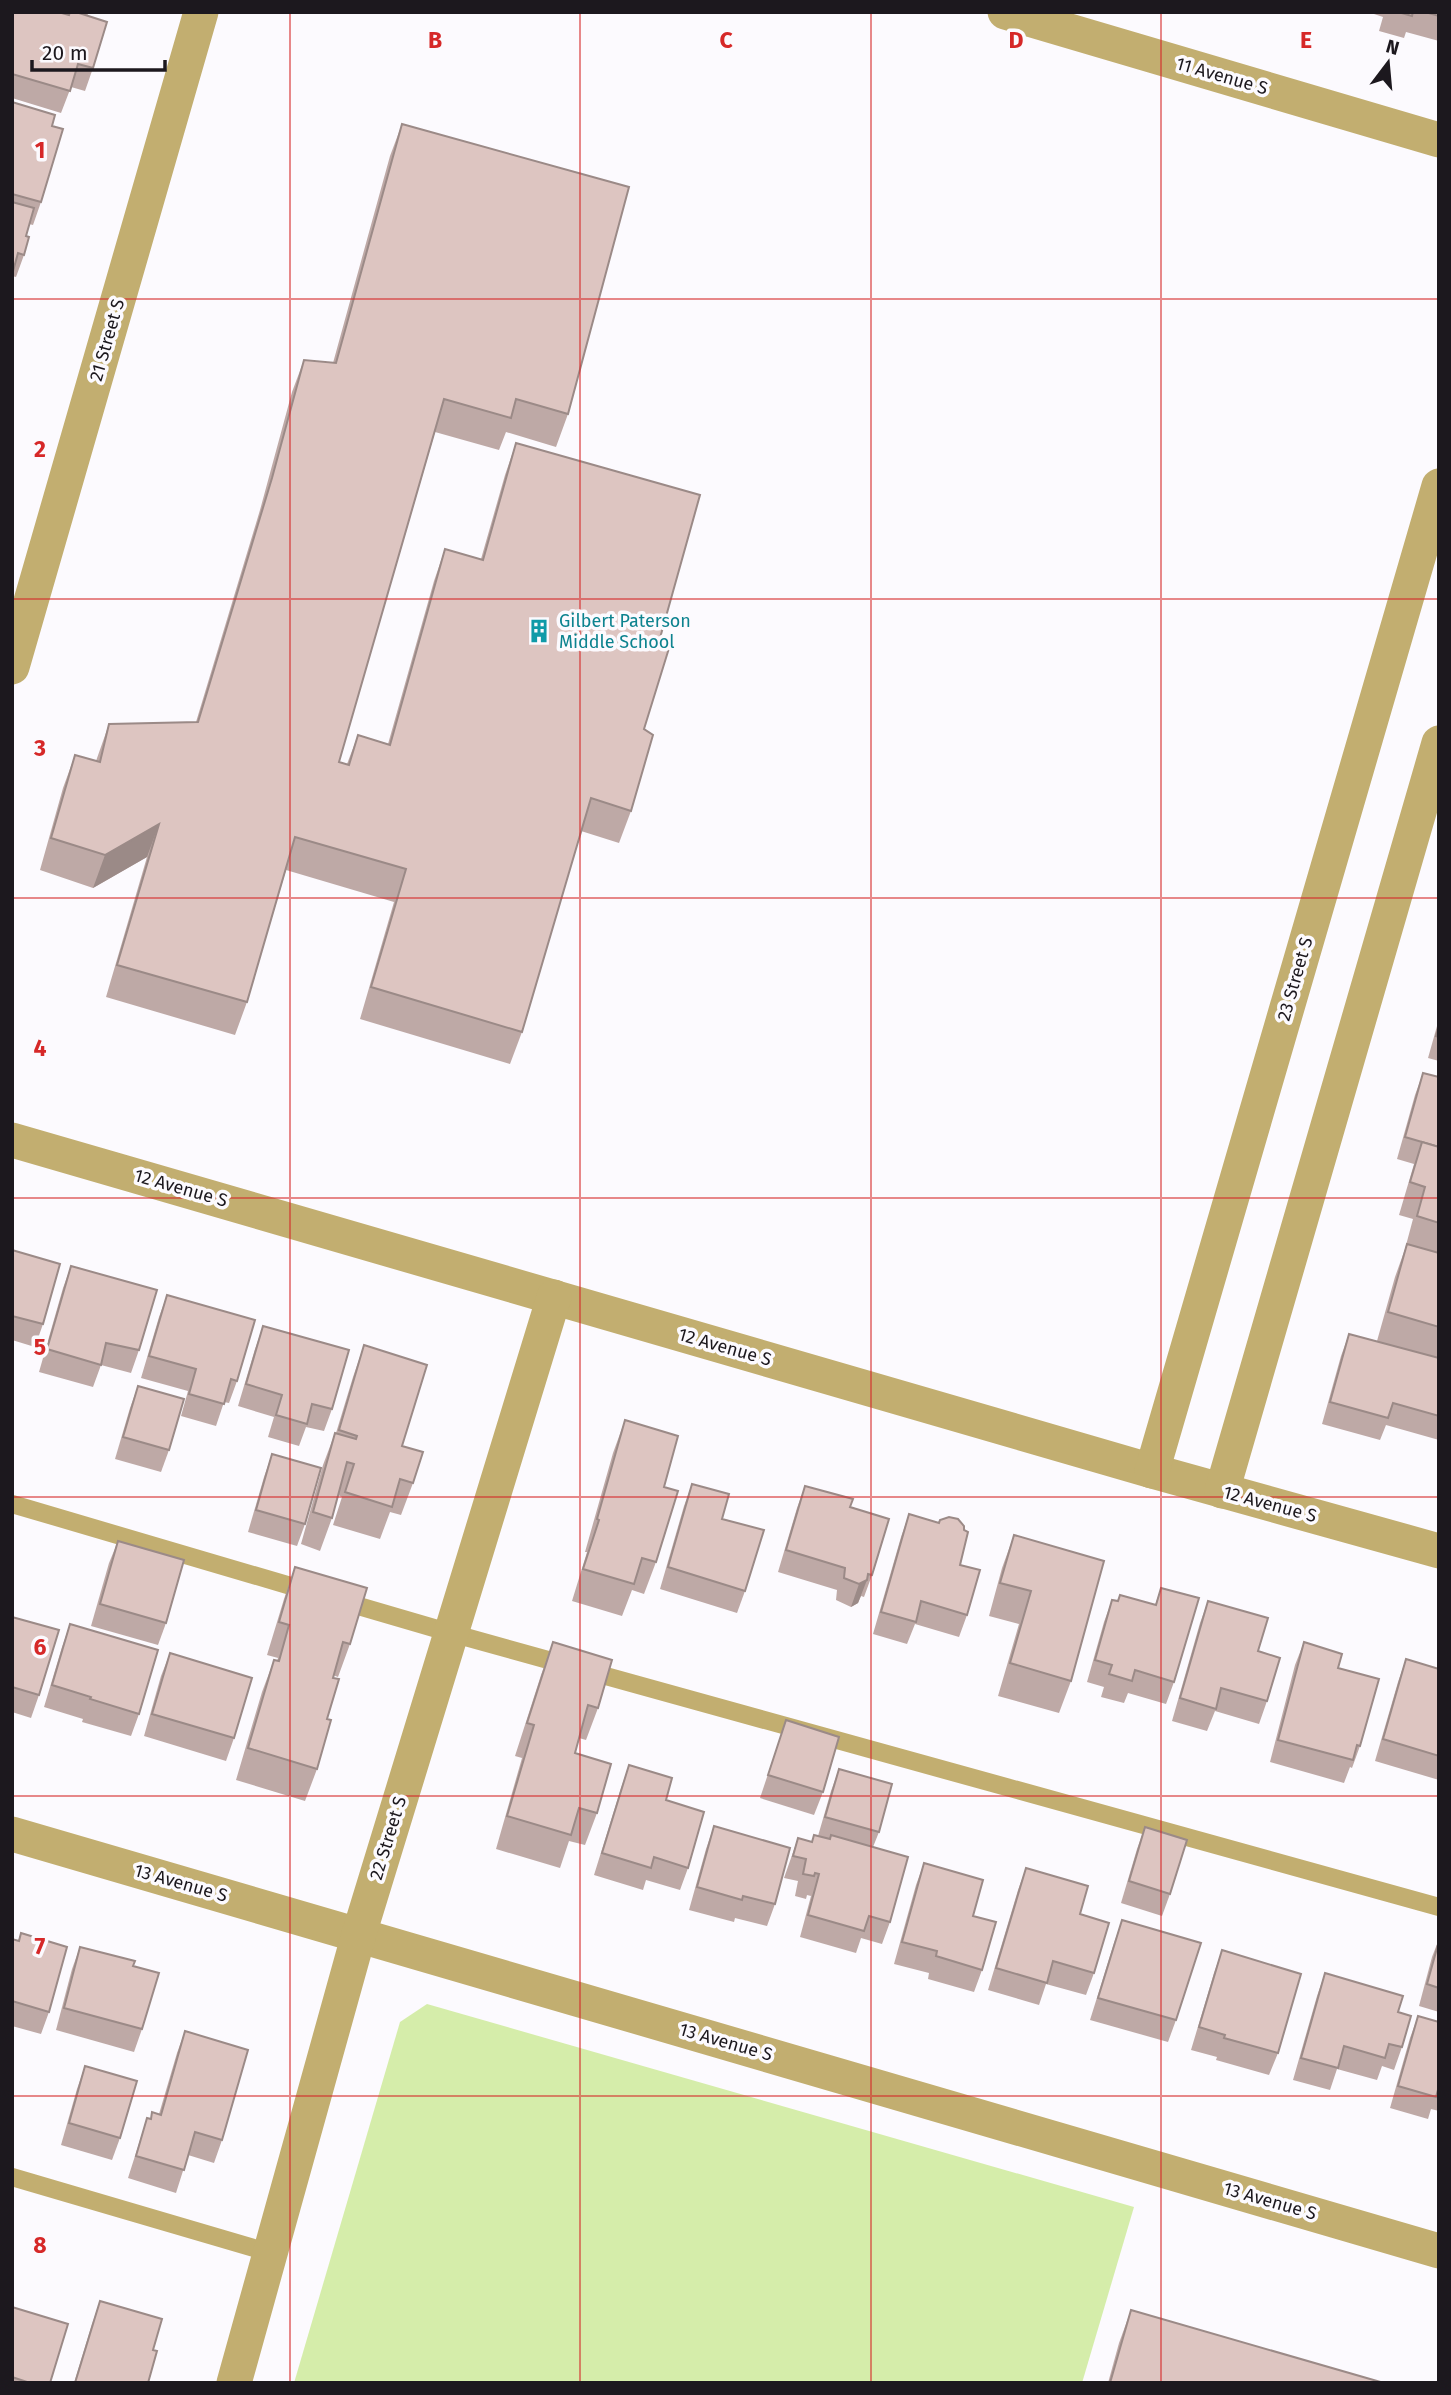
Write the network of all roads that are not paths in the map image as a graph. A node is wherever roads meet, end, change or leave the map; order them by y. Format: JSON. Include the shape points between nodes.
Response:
{"nodes":[{"id":1,"x":201,"y":12,"type":"edge"},
{"id":2,"x":1005,"y":12,"type":"edge"},
{"id":3,"x":1439,"y":140,"type":"edge"},
{"id":4,"x":1439,"y":486,"type":"edge"},
{"id":5,"x":12,"y":667,"type":"edge"},
{"id":6,"x":1439,"y":743,"type":"edge"},
{"id":7,"x":12,"y":1140,"type":"edge"},
{"id":8,"x":554,"y":1297,"type":"junction"},
{"id":9,"x":1152,"y":1471,"type":"junction"},
{"id":10,"x":1222,"y":1492,"type":"junction"},
{"id":11,"x":12,"y":1504,"type":"edge"},
{"id":12,"x":1439,"y":1550,"type":"edge"},
{"id":13,"x":451,"y":1633,"type":"junction"},
{"id":14,"x":12,"y":1834,"type":"edge"},
{"id":15,"x":1439,"y":1906,"type":"edge"},
{"id":16,"x":359,"y":1934,"type":"junction"},
{"id":17,"x":12,"y":2177,"type":"edge"},
{"id":18,"x":1439,"y":2251,"type":"edge"},
{"id":19,"x":271,"y":2253,"type":"junction"},
{"id":20,"x":234,"y":2383,"type":"edge"}],
"edges":[{"from":1,"to":5,"type":"street","name":"21 Street S"},
{"from":2,"to":3,"type":"street","name":"11 Avenue S"},
{"from":4,"to":9,"type":"street","name":"23 Street S"},
{"from":6,"to":10,"type":"street"},
{"from":7,"to":8,"type":"street","name":"12 Avenue S"},
{"from":8,"to":9,"type":"street","name":"12 Avenue S"},
{"from":8,"to":13,"type":"street","name":"22 Street S"},
{"from":9,"to":10,"type":"street","name":"12 Avenue S"},
{"from":10,"to":12,"type":"street","name":"12 Avenue S"},
{"from":11,"to":13,"type":"lane"},
{"from":13,"to":15,"type":"lane"},
{"from":13,"to":16,"type":"street","name":"22 Street S"},
{"from":14,"to":16,"type":"street","name":"13 Avenue S"},
{"from":16,"to":18,"type":"street","name":"13 Avenue S"},
{"from":16,"to":19,"type":"street","name":"22 Street S"},
{"from":17,"to":19,"type":"lane"},
{"from":19,"to":20,"type":"street","name":"22 Street S"}]}
